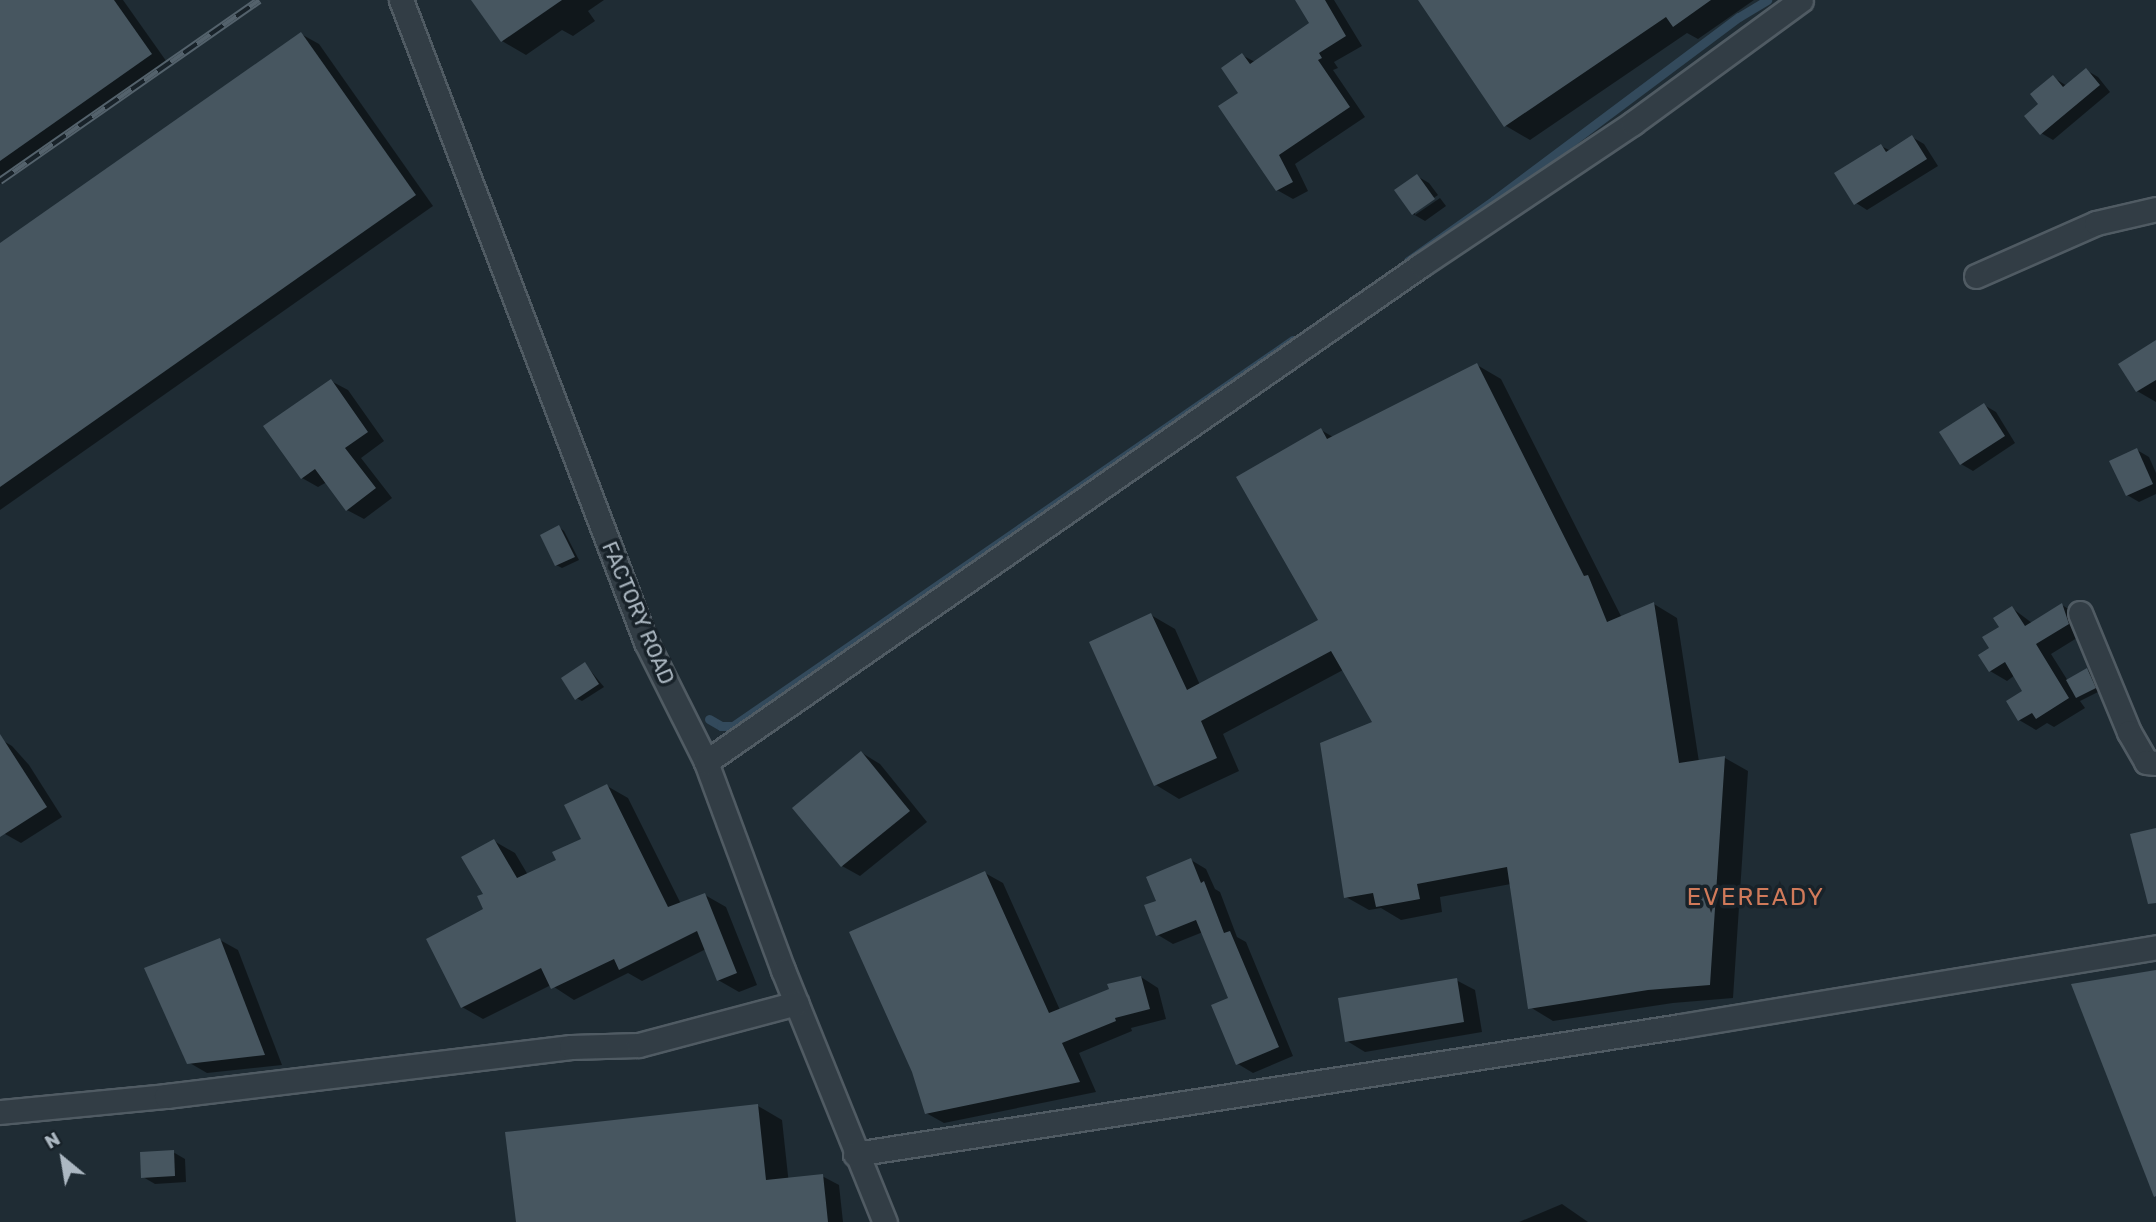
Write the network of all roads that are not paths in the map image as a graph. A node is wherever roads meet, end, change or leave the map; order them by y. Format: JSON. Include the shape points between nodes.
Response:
{"nodes":[{"id":1,"x":401,"y":0,"type":"edge"},
{"id":2,"x":1801,"y":0,"type":"edge"},
{"id":3,"x":2156,"y":209,"type":"edge"},
{"id":4,"x":1976,"y":276,"type":"dead end"},
{"id":5,"x":2080,"y":613,"type":"dead end"},
{"id":6,"x":706,"y":762,"type":"junction"},
{"id":7,"x":2156,"y":763,"type":"edge"},
{"id":8,"x":2156,"y":947,"type":"edge"},
{"id":9,"x":797,"y":1003,"type":"junction"},
{"id":10,"x":0,"y":1112,"type":"edge"},
{"id":11,"x":855,"y":1153,"type":"junction"},
{"id":12,"x":885,"y":1222,"type":"edge"}],
"edges":[{"from":1,"to":6,"type":"street","name":"FACTORY ROAD","via":[[646,642]]},
{"from":2,"to":6,"type":"street","via":[[1633,123]]},
{"from":3,"to":4,"type":"street","via":[[2096,223]]},
{"from":5,"to":7,"type":"street","via":[[2129,732],[2146,762]]},
{"from":6,"to":9,"type":"street","name":"FACTORY ROAD"},
{"from":8,"to":11,"type":"street","via":[[1681,1026]]},
{"from":9,"to":10,"type":"street","via":[[639,1045],[571,1048]]},
{"from":9,"to":11,"type":"street","name":"FACTORY ROAD"},
{"from":11,"to":12,"type":"street","name":"FACTORY ROAD"}]}
